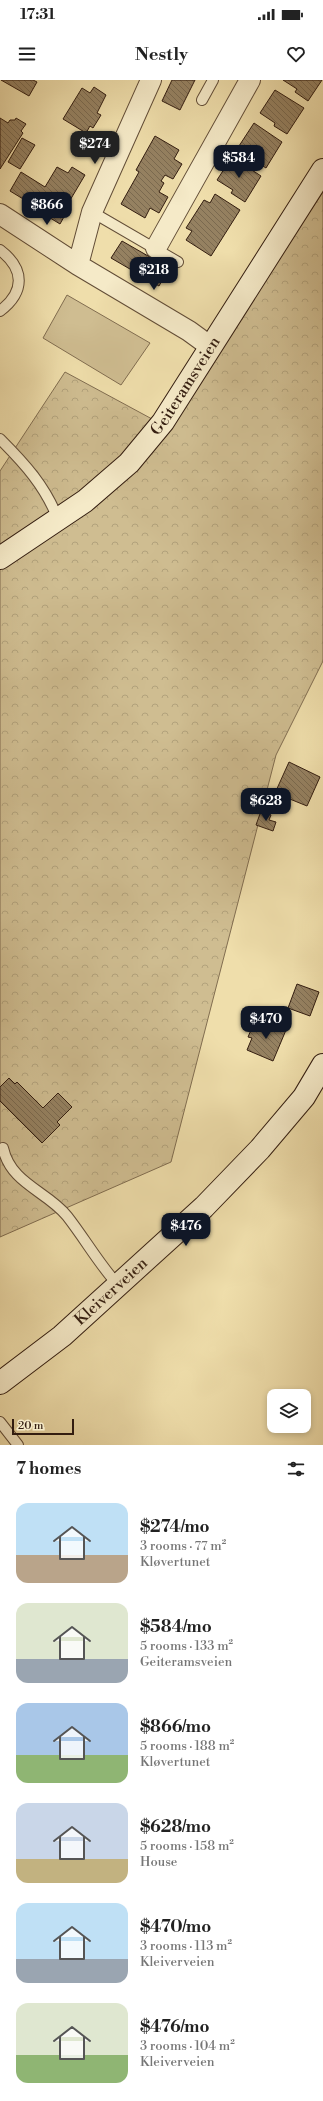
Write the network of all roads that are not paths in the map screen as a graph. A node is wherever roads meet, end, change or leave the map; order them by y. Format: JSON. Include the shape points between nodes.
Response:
{"nodes":[{"id":1,"x":151,"y":80,"type":"edge"},
{"id":2,"x":213,"y":80,"type":"edge"},
{"id":3,"x":250,"y":80,"type":"edge"},
{"id":4,"x":202,"y":100,"type":"dead end"},
{"id":5,"x":323,"y":170,"type":"edge"},
{"id":6,"x":92,"y":212,"type":"junction"},
{"id":7,"x":0,"y":214,"type":"edge"},
{"id":8,"x":156,"y":248,"type":"junction"},
{"id":9,"x":0,"y":250,"type":"edge"},
{"id":10,"x":178,"y":262,"type":"dead end"},
{"id":11,"x":78,"y":265,"type":"junction"},
{"id":12,"x":0,"y":311,"type":"edge"},
{"id":13,"x":211,"y":347,"type":"junction"},
{"id":14,"x":0,"y":439,"type":"edge"},
{"id":15,"x":58,"y":519,"type":"junction"},
{"id":16,"x":0,"y":558,"type":"edge"},
{"id":17,"x":323,"y":1065,"type":"edge"},
{"id":18,"x":3,"y":1148,"type":"dead end"},
{"id":19,"x":118,"y":1285,"type":"junction"},
{"id":20,"x":0,"y":1383,"type":"edge"},
{"id":21,"x":0,"y":1422,"type":"edge"},
{"id":22,"x":18,"y":1445,"type":"edge"}],
"edges":[{"from":1,"to":6,"type":"street"},
{"from":2,"to":4,"type":"lane"},
{"from":3,"to":8,"type":"street"},
{"from":5,"to":13,"type":"street","name":"Geiteramsveien"},
{"from":6,"to":8,"type":"lane"},
{"from":6,"to":11,"type":"street"},
{"from":7,"to":11,"type":"street"},
{"from":8,"to":10,"type":"lane"},
{"from":9,"to":12,"type":"lane","via":[[15,266],[19,276],[14,298]]},
{"from":11,"to":13,"type":"street","via":[[189,331]]},
{"from":13,"to":15,"type":"street","name":"Geiteramsveien","via":[[163,422],[129,463],[85,501]]},
{"from":14,"to":15,"type":"lane","via":[[46,492]]},
{"from":15,"to":16,"type":"street","name":"Geiteramsveien"},
{"from":17,"to":19,"type":"street","name":"Kleiverveien","via":[[304,1097],[260,1149],[204,1207]]},
{"from":18,"to":19,"type":"lane","via":[[10,1167],[66,1215]]},
{"from":19,"to":20,"type":"street","name":"Kleiverveien","via":[[62,1336]]},
{"from":21,"to":22,"type":"lane"}]}
